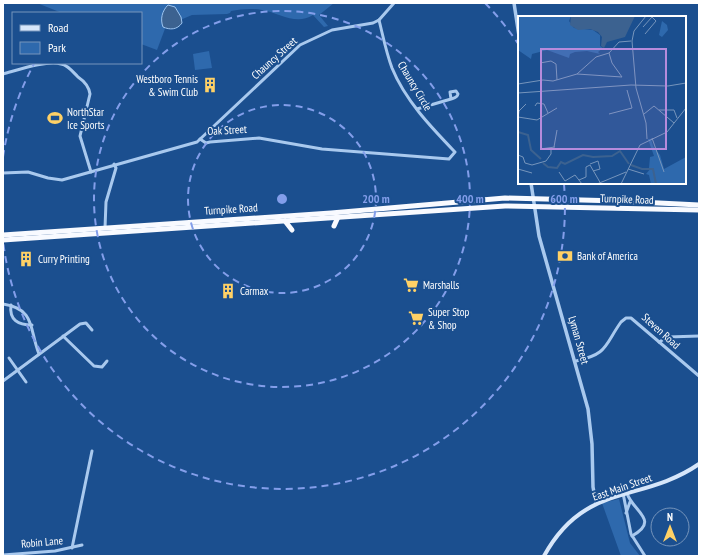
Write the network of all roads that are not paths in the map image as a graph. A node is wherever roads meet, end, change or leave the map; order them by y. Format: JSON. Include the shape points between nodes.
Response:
{"nodes":[{"id":1,"x":394,"y":3,"type":"edge"},
{"id":2,"x":514,"y":3,"type":"edge"},
{"id":3,"x":379,"y":20,"type":"junction"},
{"id":4,"x":518,"y":29,"type":"edge"},
{"id":5,"x":50,"y":64,"type":"edge"},
{"id":6,"x":62,"y":64,"type":"edge"},
{"id":7,"x":3,"y":74,"type":"edge"},
{"id":8,"x":451,"y":99,"type":"dead end"},
{"id":9,"x":417,"y":109,"type":"junction"},
{"id":10,"x":200,"y":139,"type":"junction"},
{"id":11,"x":455,"y":152,"type":"joint"},
{"id":12,"x":114,"y":164,"type":"junction"},
{"id":13,"x":91,"y":172,"type":"junction"},
{"id":14,"x":3,"y":173,"type":"edge"},
{"id":15,"x":531,"y":184,"type":"edge"},
{"id":16,"x":532,"y":198,"type":"junction"},
{"id":17,"x":699,"y":205,"type":"edge"},
{"id":18,"x":533,"y":206,"type":"junction"},
{"id":19,"x":699,"y":210,"type":"edge"},
{"id":20,"x":338,"y":217,"type":"junction"},
{"id":21,"x":285,"y":221,"type":"junction"},
{"id":22,"x":334,"y":226,"type":"dead end"},
{"id":23,"x":105,"y":228,"type":"junction"},
{"id":24,"x":292,"y":230,"type":"dead end"},
{"id":25,"x":3,"y":235,"type":"edge"},
{"id":26,"x":3,"y":240,"type":"edge"},
{"id":27,"x":3,"y":304,"type":"edge"},
{"id":28,"x":11,"y":305,"type":"junction"},
{"id":29,"x":32,"y":325,"type":"junction"},
{"id":30,"x":92,"y":330,"type":"dead end"},
{"id":31,"x":63,"y":336,"type":"junction"},
{"id":32,"x":699,"y":336,"type":"edge"},
{"id":33,"x":659,"y":342,"type":"junction"},
{"id":34,"x":39,"y":354,"type":"junction"},
{"id":35,"x":9,"y":358,"type":"dead end"},
{"id":36,"x":107,"y":361,"type":"dead end"},
{"id":37,"x":576,"y":362,"type":"junction"},
{"id":38,"x":18,"y":370,"type":"junction"},
{"id":39,"x":699,"y":376,"type":"edge"},
{"id":40,"x":3,"y":381,"type":"edge"},
{"id":41,"x":26,"y":382,"type":"dead end"},
{"id":42,"x":92,"y":450,"type":"dead end"},
{"id":43,"x":699,"y":464,"type":"edge"},
{"id":44,"x":625,"y":493,"type":"junction"},
{"id":45,"x":630,"y":502,"type":"junction"},
{"id":46,"x":596,"y":503,"type":"junction"},
{"id":47,"x":626,"y":513,"type":"junction"},
{"id":48,"x":632,"y":536,"type":"junction"},
{"id":49,"x":82,"y":545,"type":"dead end"},
{"id":50,"x":72,"y":548,"type":"junction"},
{"id":51,"x":55,"y":551,"type":"junction"},
{"id":52,"x":3,"y":555,"type":"edge"},
{"id":53,"x":55,"y":556,"type":"edge"},
{"id":54,"x":544,"y":556,"type":"edge"},
{"id":55,"x":645,"y":556,"type":"edge"}],
"edges":[{"from":1,"to":3,"type":"street"},
{"from":2,"to":4,"type":"street"},
{"from":3,"to":9,"type":"street","name":"Chauncy Circle","via":[[392,68]]},
{"from":3,"to":10,"type":"street","name":"Chauncy Street","via":[[332,30],[300,46]]},
{"from":5,"to":7,"type":"street"},
{"from":6,"to":13,"type":"street","via":[[83,80],[89,90],[80,139]]},
{"from":8,"to":9,"type":"street"},
{"from":9,"to":11,"type":"street","name":"Chauncy Circle"},
{"from":10,"to":11,"type":"street","name":"Oak Street","via":[[210,142],[259,138],[322,149],[446,160]]},
{"from":10,"to":12,"type":"street","name":"Oak Street","via":[[191,144]]},
{"from":12,"to":13,"type":"street","name":"Oak Street"},
{"from":12,"to":23,"type":"street","via":[[116,168],[106,202]]},
{"from":13,"to":14,"type":"street","name":"Oak Street","via":[[62,180],[28,172]]},
{"from":15,"to":16,"type":"street","name":"Lyman Street"},
{"from":16,"to":17,"type":"highway","name":"Turnpike Road"},
{"from":16,"to":18,"type":"street","name":"Lyman Street"},
{"from":16,"to":23,"type":"highway","name":"Turnpike Road"},
{"from":18,"to":19,"type":"highway","name":"Turnpike Road"},
{"from":18,"to":20,"type":"highway","name":"Turnpike Road"},
{"from":18,"to":37,"type":"street","name":"Lyman Street","via":[[539,236]]},
{"from":20,"to":21,"type":"highway","name":"Turnpike Road"},
{"from":20,"to":22,"type":"highway"},
{"from":21,"to":24,"type":"highway"},
{"from":21,"to":26,"type":"highway","name":"Turnpike Road"},
{"from":23,"to":25,"type":"highway","name":"Turnpike Road"},
{"from":27,"to":28,"type":"street"},
{"from":28,"to":29,"type":"street","via":[[24,312]]},
{"from":28,"to":29,"type":"street","via":[[10,315],[14,320],[20,325]]},
{"from":29,"to":34,"type":"street"},
{"from":30,"to":31,"type":"street","via":[[88,324],[83,323]]},
{"from":31,"to":34,"type":"street"},
{"from":31,"to":36,"type":"street","via":[[94,366],[101,367]]},
{"from":32,"to":33,"type":"street","via":[[668,337]]},
{"from":33,"to":37,"type":"street","name":"Steven Road","via":[[634,319],[628,317],[621,322],[601,352]]},
{"from":33,"to":39,"type":"street","name":"Steven Road"},
{"from":34,"to":38,"type":"street"},
{"from":35,"to":38,"type":"street"},
{"from":37,"to":46,"type":"street","name":"Lyman Street","via":[[588,409]]},
{"from":38,"to":40,"type":"street"},
{"from":38,"to":41,"type":"street"},
{"from":42,"to":50,"type":"street"},
{"from":43,"to":44,"type":"main road","name":"East Main Street","via":[[670,480]]},
{"from":44,"to":45,"type":"street"},
{"from":44,"to":46,"type":"main road","name":"East Main Street"},
{"from":44,"to":47,"type":"street"},
{"from":45,"to":47,"type":"street"},
{"from":45,"to":48,"type":"street","via":[[643,515],[645,521],[643,529]]},
{"from":46,"to":54,"type":"main road","name":"East Main Street","via":[[566,525]]},
{"from":47,"to":48,"type":"street"},
{"from":48,"to":55,"type":"street"},
{"from":49,"to":50,"type":"street","name":"Robin Lane"},
{"from":50,"to":51,"type":"street","name":"Robin Lane"},
{"from":51,"to":52,"type":"street","name":"Robin Lane"},
{"from":51,"to":53,"type":"street"}]}
